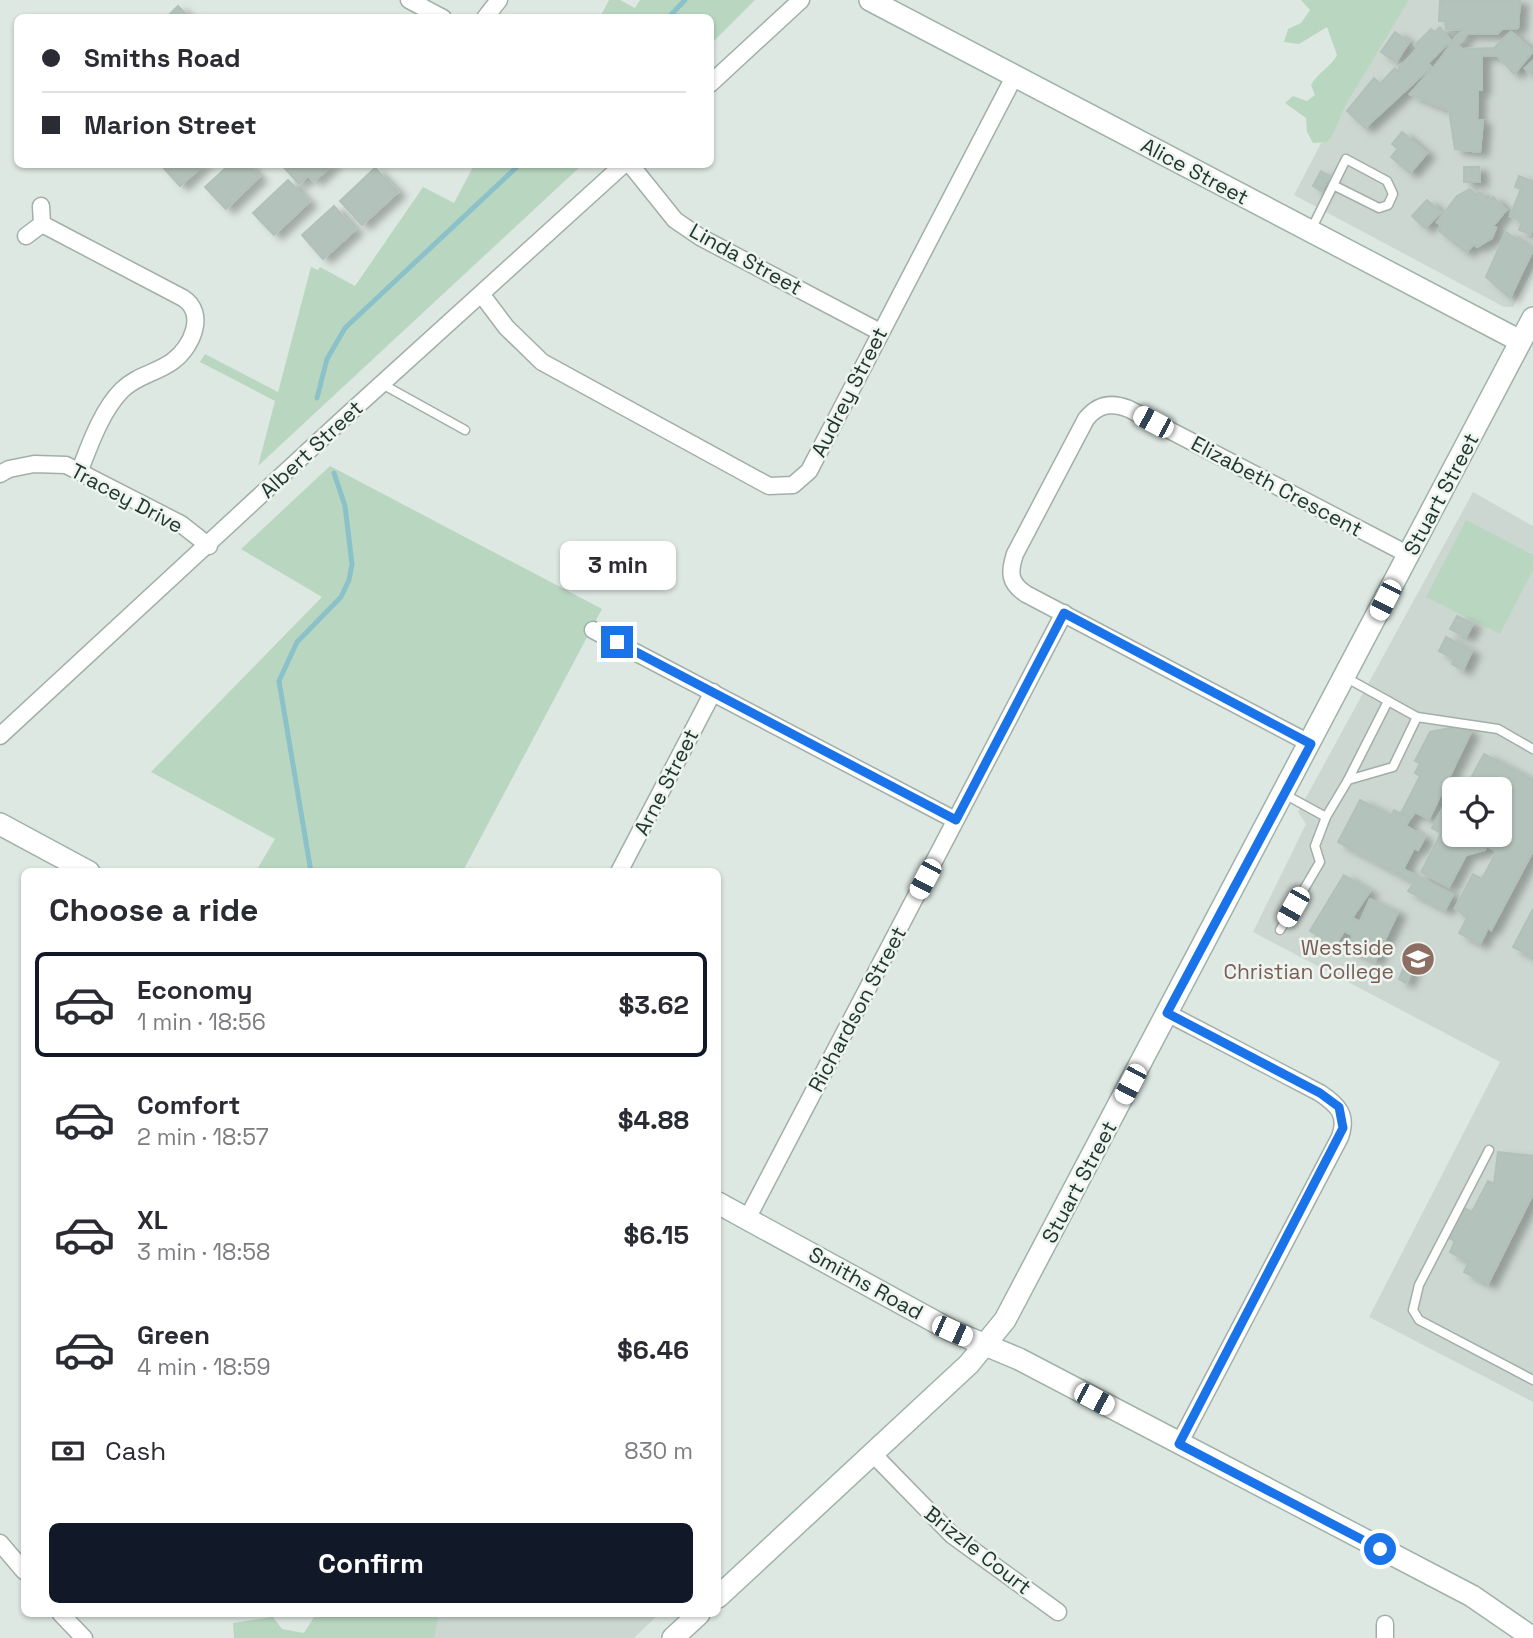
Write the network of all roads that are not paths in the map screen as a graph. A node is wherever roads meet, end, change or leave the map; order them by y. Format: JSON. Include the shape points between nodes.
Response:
{"nodes":[{"id":1,"x":499,"y":0,"type":"edge"},
{"id":2,"x":801,"y":0,"type":"edge"},
{"id":3,"x":870,"y":0,"type":"edge"},
{"id":4,"x":415,"y":8,"type":"edge"},
{"id":5,"x":432,"y":14,"type":"edge"},
{"id":6,"x":488,"y":14,"type":"edge"},
{"id":7,"x":1014,"y":77,"type":"junction"},
{"id":8,"x":714,"y":80,"type":"edge"},
{"id":9,"x":620,"y":168,"type":"edge"},
{"id":10,"x":633,"y":168,"type":"edge"},
{"id":11,"x":1333,"y":185,"type":"junction"},
{"id":12,"x":41,"y":206,"type":"dead end"},
{"id":13,"x":42,"y":224,"type":"junction"},
{"id":14,"x":1310,"y":231,"type":"junction"},
{"id":15,"x":26,"y":236,"type":"dead end"},
{"id":16,"x":482,"y":295,"type":"junction"},
{"id":17,"x":1533,"y":318,"type":"edge"},
{"id":18,"x":880,"y":332,"type":"junction"},
{"id":19,"x":1520,"y":341,"type":"junction"},
{"id":20,"x":382,"y":384,"type":"junction"},
{"id":21,"x":465,"y":430,"type":"dead end"},
{"id":22,"x":80,"y":470,"type":"junction"},
{"id":23,"x":0,"y":473,"type":"edge"},
{"id":24,"x":209,"y":546,"type":"junction"},
{"id":25,"x":1409,"y":555,"type":"junction"},
{"id":26,"x":1064,"y":613,"type":"junction"},
{"id":27,"x":593,"y":630,"type":"dead end"},
{"id":28,"x":1345,"y":677,"type":"junction"},
{"id":29,"x":713,"y":692,"type":"junction"},
{"id":30,"x":1388,"y":701,"type":"junction"},
{"id":31,"x":1418,"y":717,"type":"junction"},
{"id":32,"x":0,"y":736,"type":"edge"},
{"id":33,"x":1311,"y":744,"type":"junction"},
{"id":34,"x":1533,"y":749,"type":"edge"},
{"id":35,"x":1348,"y":780,"type":"junction"},
{"id":36,"x":1284,"y":794,"type":"junction"},
{"id":37,"x":1326,"y":817,"type":"junction"},
{"id":38,"x":956,"y":820,"type":"junction"},
{"id":39,"x":0,"y":824,"type":"edge"},
{"id":40,"x":82,"y":868,"type":"edge"},
{"id":41,"x":622,"y":868,"type":"edge"},
{"id":42,"x":1280,"y":930,"type":"dead end"},
{"id":43,"x":1167,"y":1013,"type":"junction"},
{"id":44,"x":1489,"y":1150,"type":"dead end"},
{"id":45,"x":721,"y":1205,"type":"edge"},
{"id":46,"x":747,"y":1219,"type":"junction"},
{"id":47,"x":985,"y":1345,"type":"junction"},
{"id":48,"x":1533,"y":1380,"type":"edge"},
{"id":49,"x":1179,"y":1444,"type":"junction"},
{"id":50,"x":872,"y":1454,"type":"junction"},
{"id":51,"x":0,"y":1544,"type":"edge"},
{"id":52,"x":21,"y":1567,"type":"edge"},
{"id":53,"x":721,"y":1594,"type":"edge"},
{"id":54,"x":1058,"y":1612,"type":"dead end"},
{"id":55,"x":64,"y":1617,"type":"edge"},
{"id":56,"x":696,"y":1617,"type":"edge"},
{"id":57,"x":1532,"y":1637,"type":"edge"},
{"id":58,"x":84,"y":1638,"type":"edge"},
{"id":59,"x":673,"y":1638,"type":"edge"}],
"edges":[{"from":1,"to":6,"type":"street"},
{"from":2,"to":8,"type":"street"},
{"from":3,"to":7,"type":"street","name":"Alice Street"},
{"from":4,"to":5,"type":"street"},
{"from":7,"to":14,"type":"street","name":"Alice Street"},
{"from":7,"to":18,"type":"street","name":"Audrey Street"},
{"from":9,"to":16,"type":"street","name":"Albert Street"},
{"from":10,"to":18,"type":"street","name":"Linda Street","via":[[676,220],[700,237]]},
{"from":11,"to":11,"type":"lane","via":[[1346,159],[1387,181],[1393,194],[1388,205],[1379,208]]},
{"from":11,"to":14,"type":"lane"},
{"from":12,"to":13,"type":"street"},
{"from":13,"to":15,"type":"street"},
{"from":13,"to":22,"type":"street","via":[[183,298],[196,316],[194,331],[175,360],[121,391]]},
{"from":14,"to":19,"type":"street","name":"Alice Street"},
{"from":16,"to":18,"type":"street","name":"Audrey Street","via":[[542,362],[769,486],[793,485],[809,471]]},
{"from":16,"to":20,"type":"street","name":"Albert Street"},
{"from":17,"to":19,"type":"street","name":"Stuart Street"},
{"from":19,"to":25,"type":"street","name":"Stuart Street"},
{"from":20,"to":21,"type":"lane"},
{"from":20,"to":24,"type":"street","name":"Albert Street"},
{"from":22,"to":23,"type":"street","name":"Tracey Drive","via":[[49,463]]},
{"from":22,"to":24,"type":"street","name":"Tracey Drive","via":[[181,524]]},
{"from":24,"to":32,"type":"street","name":"Albert Street"},
{"from":25,"to":26,"type":"street","name":"Elizabeth Crescent","via":[[1129,409],[1106,405],[1086,419],[1010,571],[1020,590]]},
{"from":25,"to":28,"type":"street","name":"Stuart Street"},
{"from":26,"to":33,"type":"street","name":"Elizabeth Crescent"},
{"from":26,"to":38,"type":"street","name":"Richardson Street"},
{"from":27,"to":29,"type":"street"},
{"from":28,"to":30,"type":"lane"},
{"from":28,"to":33,"type":"street","name":"Stuart Street"},
{"from":29,"to":38,"type":"street"},
{"from":29,"to":41,"type":"street","name":"Arne Street"},
{"from":30,"to":31,"type":"lane"},
{"from":30,"to":35,"type":"lane"},
{"from":31,"to":34,"type":"lane","via":[[1498,729]]},
{"from":31,"to":35,"type":"lane","via":[[1393,768]]},
{"from":33,"to":36,"type":"street","name":"Stuart Street"},
{"from":35,"to":37,"type":"lane"},
{"from":36,"to":37,"type":"lane"},
{"from":36,"to":43,"type":"street","name":"Stuart Street"},
{"from":37,"to":42,"type":"lane","via":[[1315,846],[1320,862]]},
{"from":38,"to":46,"type":"street","name":"Richardson Street"},
{"from":39,"to":40,"type":"street"},
{"from":43,"to":47,"type":"street","name":"Stuart Street","via":[[1011,1309]]},
{"from":43,"to":49,"type":"street","via":[[1320,1093],[1339,1107],[1343,1116],[1340,1137]]},
{"from":44,"to":48,"type":"lane","via":[[1419,1285],[1413,1310],[1419,1320]]},
{"from":45,"to":46,"type":"street","name":"Smiths Road"},
{"from":46,"to":47,"type":"street","name":"Smiths Road"},
{"from":47,"to":49,"type":"street","name":"Smiths Road"},
{"from":47,"to":50,"type":"street","name":"Stuart Street"},
{"from":49,"to":57,"type":"street","name":"Smiths Road","via":[[1474,1597]]},
{"from":50,"to":53,"type":"street","name":"Stuart Street"},
{"from":50,"to":54,"type":"street","name":"Brizzle Court","via":[[952,1535]]},
{"from":51,"to":52,"type":"street"},
{"from":55,"to":58,"type":"street"},
{"from":56,"to":59,"type":"street"}]}
